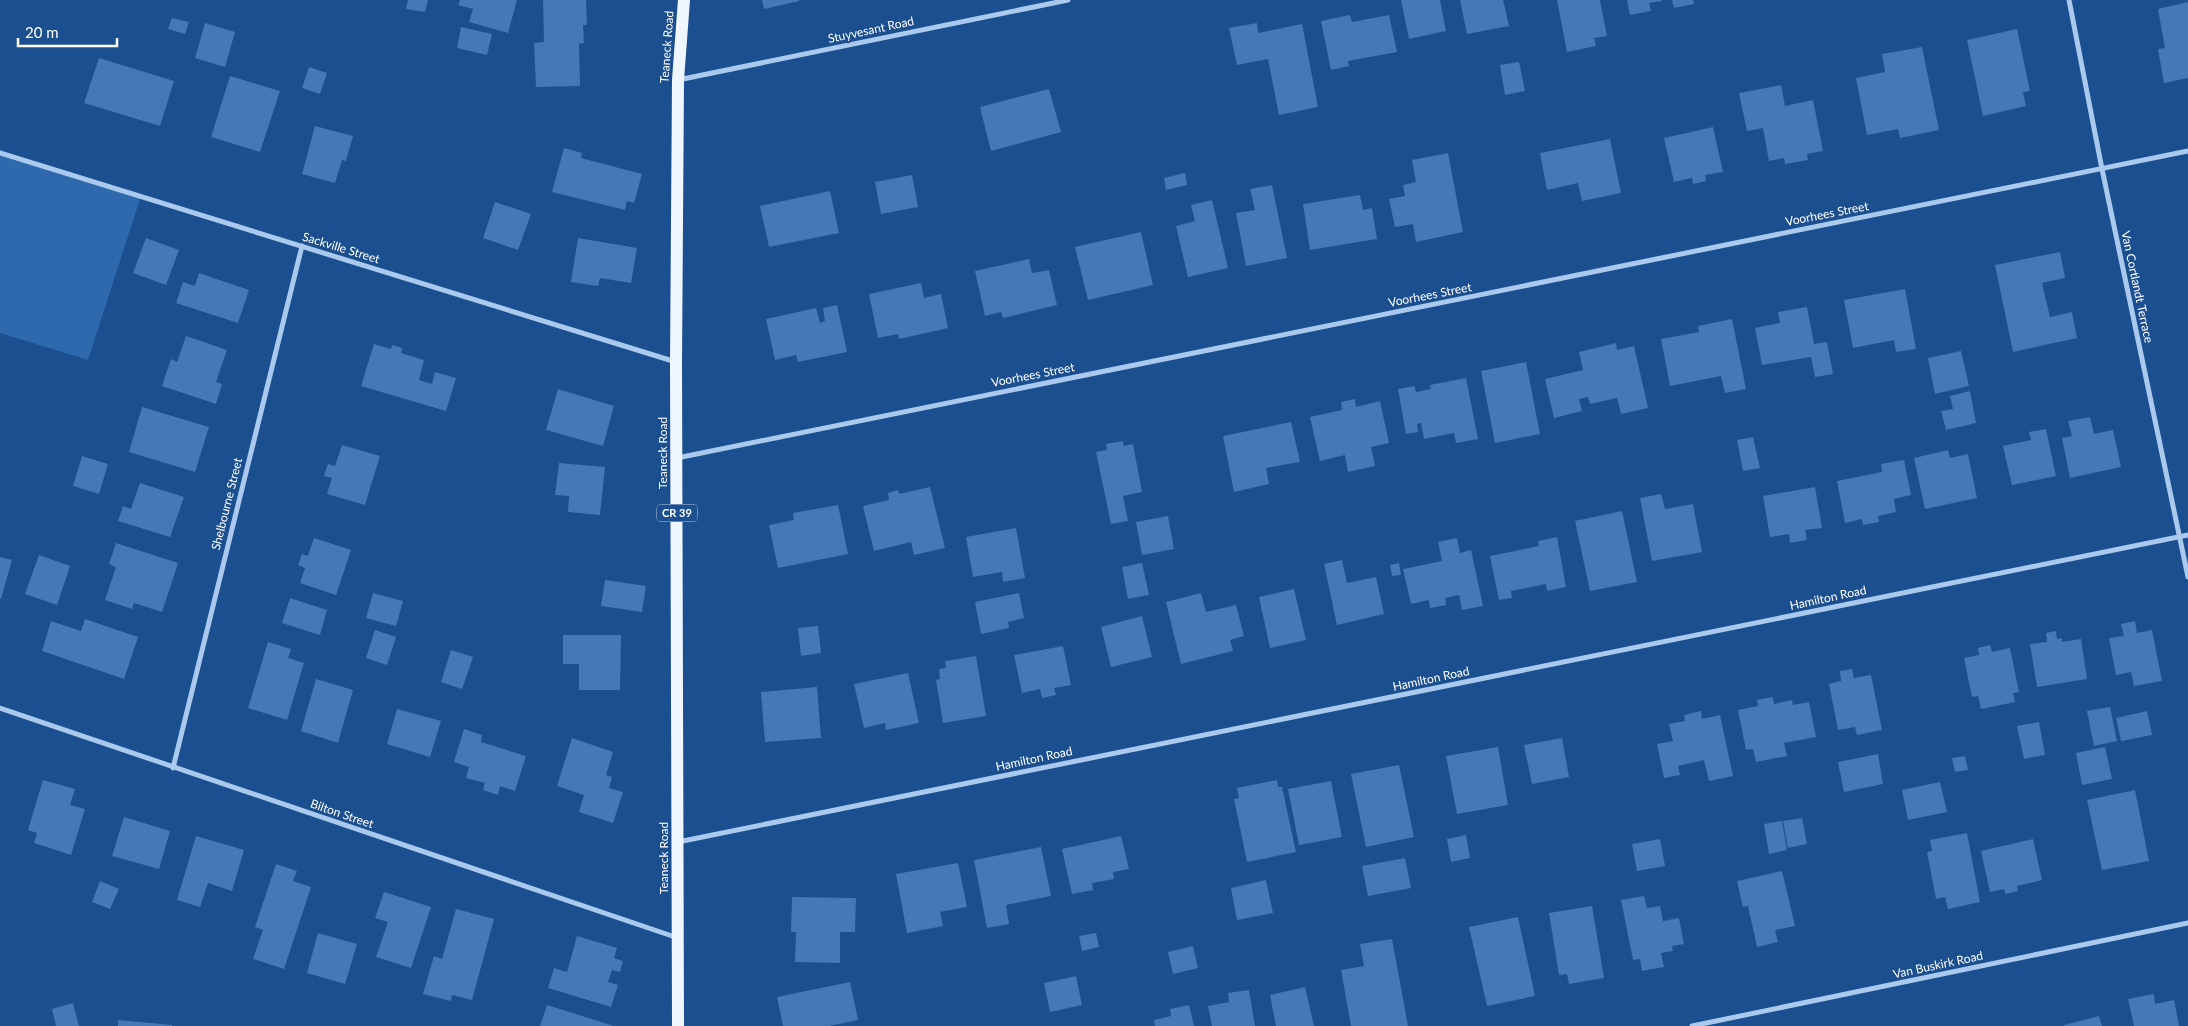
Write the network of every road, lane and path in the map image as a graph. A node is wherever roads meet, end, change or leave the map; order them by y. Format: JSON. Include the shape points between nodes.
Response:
{"nodes":[{"id":1,"x":684,"y":0,"type":"edge"},
{"id":2,"x":1068,"y":0,"type":"edge"},
{"id":3,"x":2069,"y":0,"type":"edge"},
{"id":4,"x":678,"y":80,"type":"junction"},
{"id":5,"x":2188,"y":151,"type":"edge"},
{"id":6,"x":0,"y":153,"type":"edge"},
{"id":7,"x":2102,"y":169,"type":"junction"},
{"id":8,"x":302,"y":246,"type":"junction"},
{"id":9,"x":676,"y":362,"type":"junction"},
{"id":10,"x":677,"y":458,"type":"junction"},
{"id":11,"x":2188,"y":535,"type":"edge"},
{"id":12,"x":2179,"y":536,"type":"junction"},
{"id":13,"x":2188,"y":578,"type":"edge"},
{"id":14,"x":0,"y":708,"type":"edge"},
{"id":15,"x":173,"y":768,"type":"junction"},
{"id":16,"x":678,"y":842,"type":"junction"},
{"id":17,"x":2188,"y":923,"type":"edge"},
{"id":18,"x":678,"y":938,"type":"junction"},
{"id":19,"x":678,"y":1026,"type":"edge"},
{"id":20,"x":1692,"y":1026,"type":"edge"}],
"edges":[{"from":1,"to":4,"type":"main road","name":"Teaneck Road","number":"CR 39"},
{"from":2,"to":4,"type":"street","name":"Stuyvesant Road"},
{"from":3,"to":7,"type":"street","name":"Van Cortlandt Terrace"},
{"from":4,"to":9,"type":"main road","name":"Teaneck Road","number":"CR 39"},
{"from":5,"to":7,"type":"street","name":"Voorhees Street"},
{"from":6,"to":8,"type":"street","name":"Sackville Street"},
{"from":7,"to":10,"type":"street","name":"Voorhees Street"},
{"from":7,"to":12,"type":"street","name":"Van Cortlandt Terrace"},
{"from":8,"to":9,"type":"street","name":"Sackville Street"},
{"from":8,"to":15,"type":"street","name":"Shelbourne Street"},
{"from":9,"to":10,"type":"main road","name":"Teaneck Road","number":"CR 39"},
{"from":10,"to":16,"type":"main road","name":"Teaneck Road","number":"CR 39"},
{"from":11,"to":12,"type":"street","name":"Hamilton Road"},
{"from":12,"to":13,"type":"street","name":"Van Cortlandt Terrace"},
{"from":12,"to":16,"type":"street","name":"Hamilton Road"},
{"from":14,"to":15,"type":"street","name":"Bilton Street"},
{"from":15,"to":18,"type":"street","name":"Bilton Street"},
{"from":16,"to":18,"type":"main road","name":"Teaneck Road","number":"CR 39"},
{"from":17,"to":20,"type":"street","name":"Van Buskirk Road"},
{"from":18,"to":19,"type":"main road","name":"Teaneck Road","number":"CR 39"}]}
